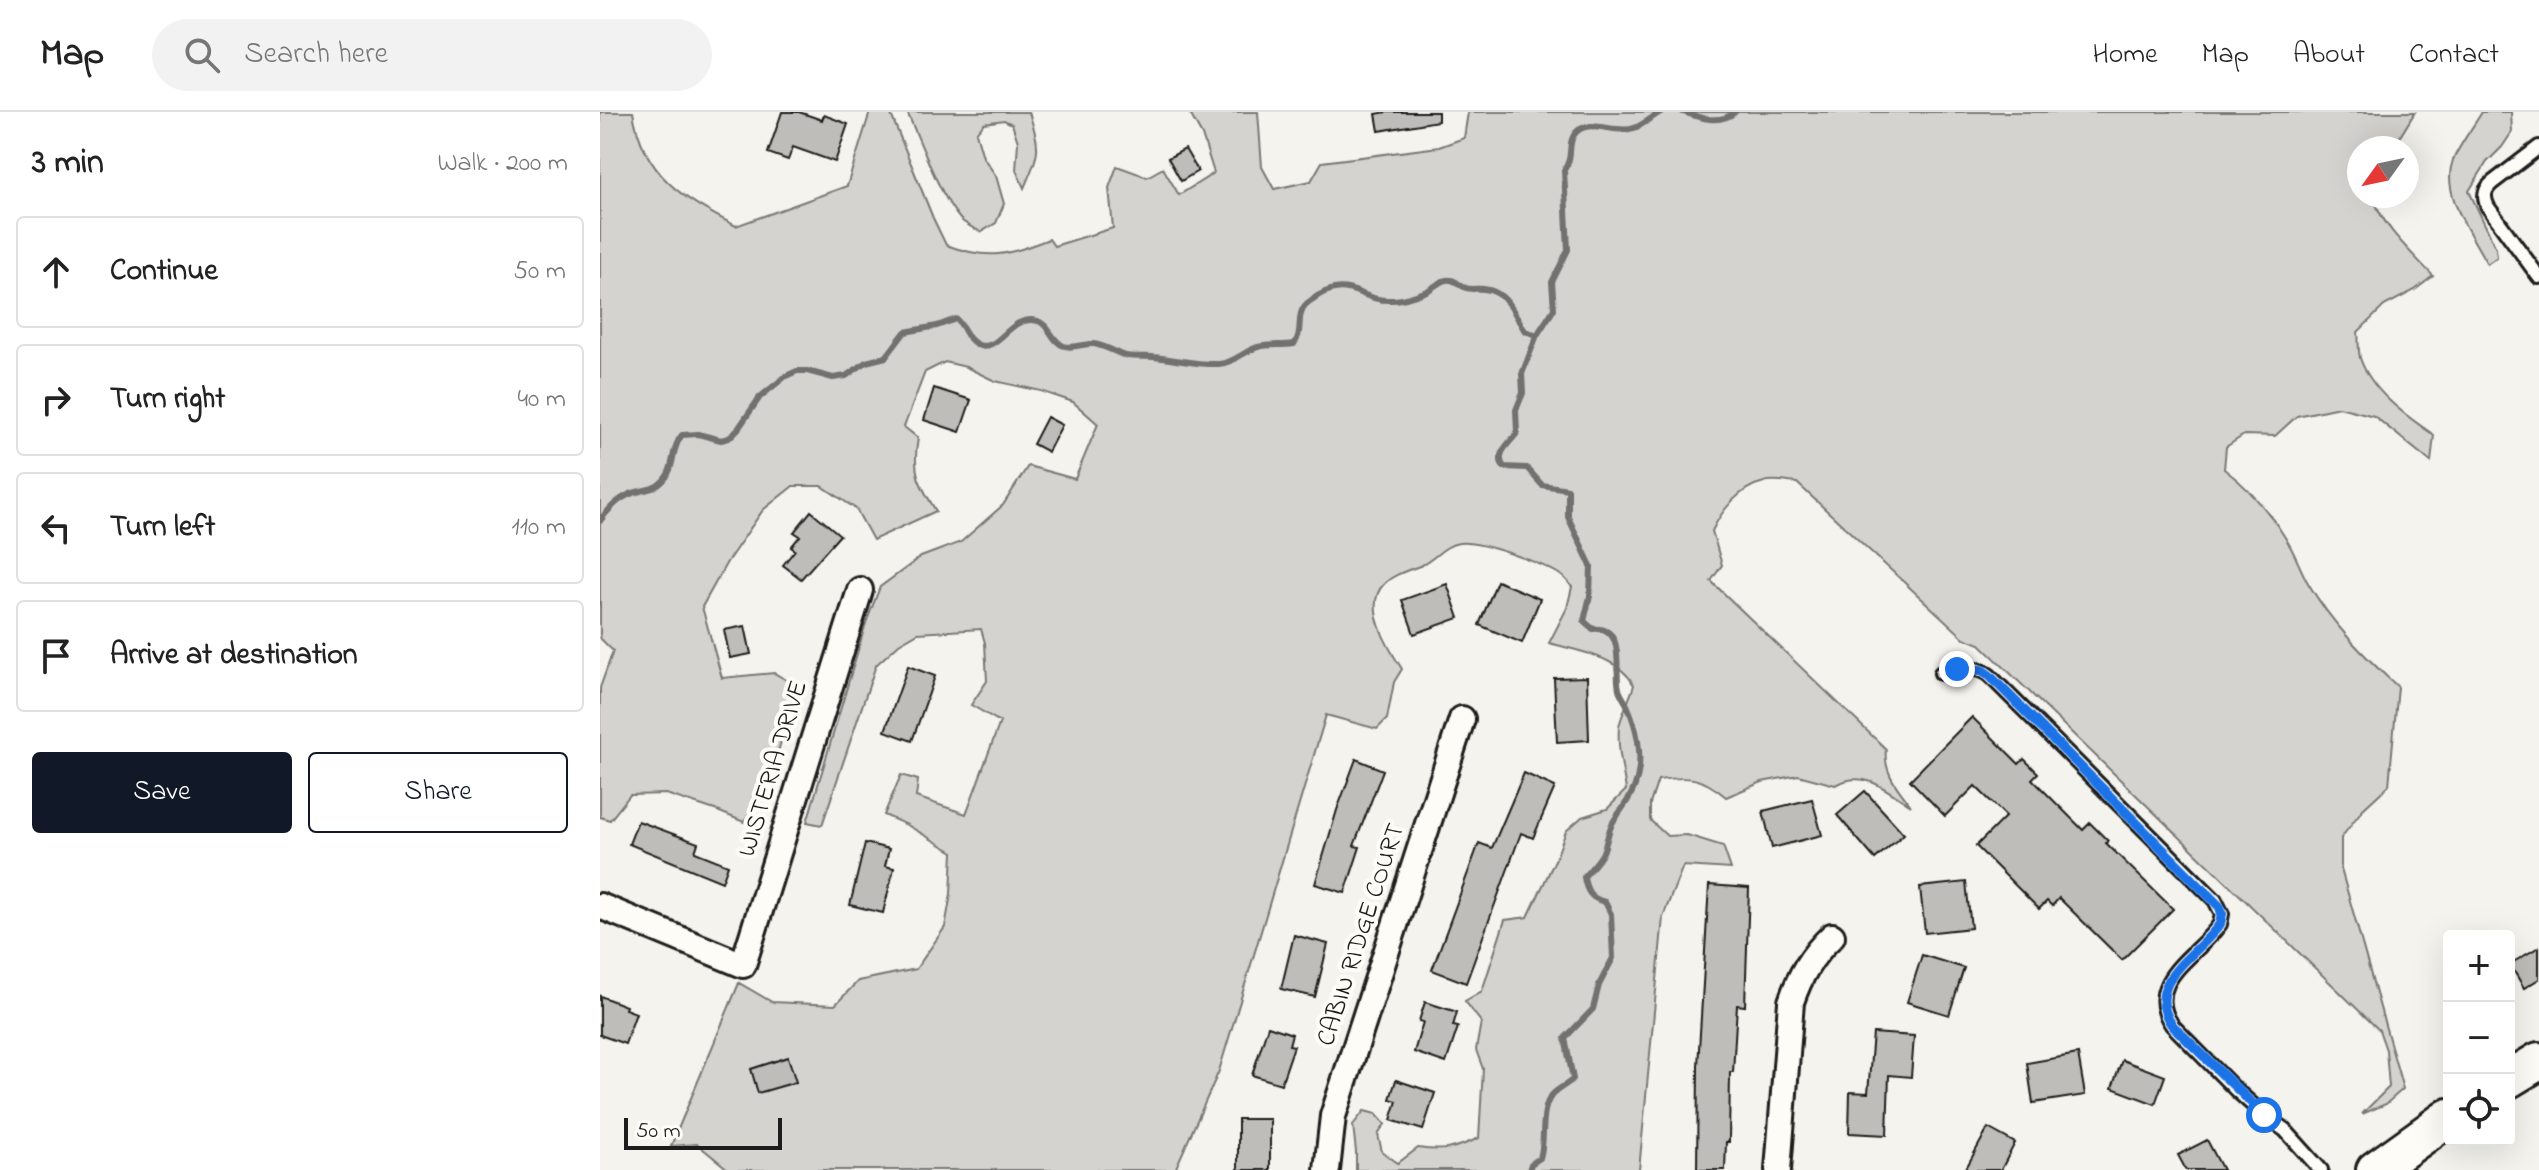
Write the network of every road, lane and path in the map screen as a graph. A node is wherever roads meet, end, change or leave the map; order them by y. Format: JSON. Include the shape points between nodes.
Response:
{"nodes":[{"id":1,"x":2539,"y":147,"type":"edge"},
{"id":2,"x":2539,"y":277,"type":"edge"},
{"id":3,"x":860,"y":590,"type":"dead end"},
{"id":4,"x":1941,"y":673,"type":"dead end"},
{"id":5,"x":1462,"y":719,"type":"dead end"},
{"id":6,"x":600,"y":906,"type":"edge"},
{"id":7,"x":1832,"y":936,"type":"dead end"},
{"id":8,"x":2539,"y":1061,"type":"edge"},
{"id":9,"x":2515,"y":1075,"type":"edge"},
{"id":10,"x":2443,"y":1121,"type":"edge"},
{"id":11,"x":1327,"y":1170,"type":"edge"},
{"id":12,"x":1778,"y":1170,"type":"edge"},
{"id":13,"x":2321,"y":1170,"type":"edge"},
{"id":14,"x":2375,"y":1170,"type":"edge"}],
"edges":[{"from":1,"to":2,"type":"lane","via":[[2487,187],[2484,197]]},
{"from":3,"to":6,"type":"street","name":"WISTERIA DRIVE","via":[[743,965]]},
{"from":4,"to":13,"type":"lane","via":[[1973,668],[1989,675],[2215,900],[2220,924],[2172,975],[2163,992],[2165,1014]]},
{"from":5,"to":11,"type":"street","name":"CABIN RIDGE COURT","via":[[1333,1116]]},
{"from":7,"to":12,"type":"street","via":[[1810,960],[1791,1002]]},
{"from":8,"to":9,"type":"street"},
{"from":10,"to":14,"type":"street"}]}
